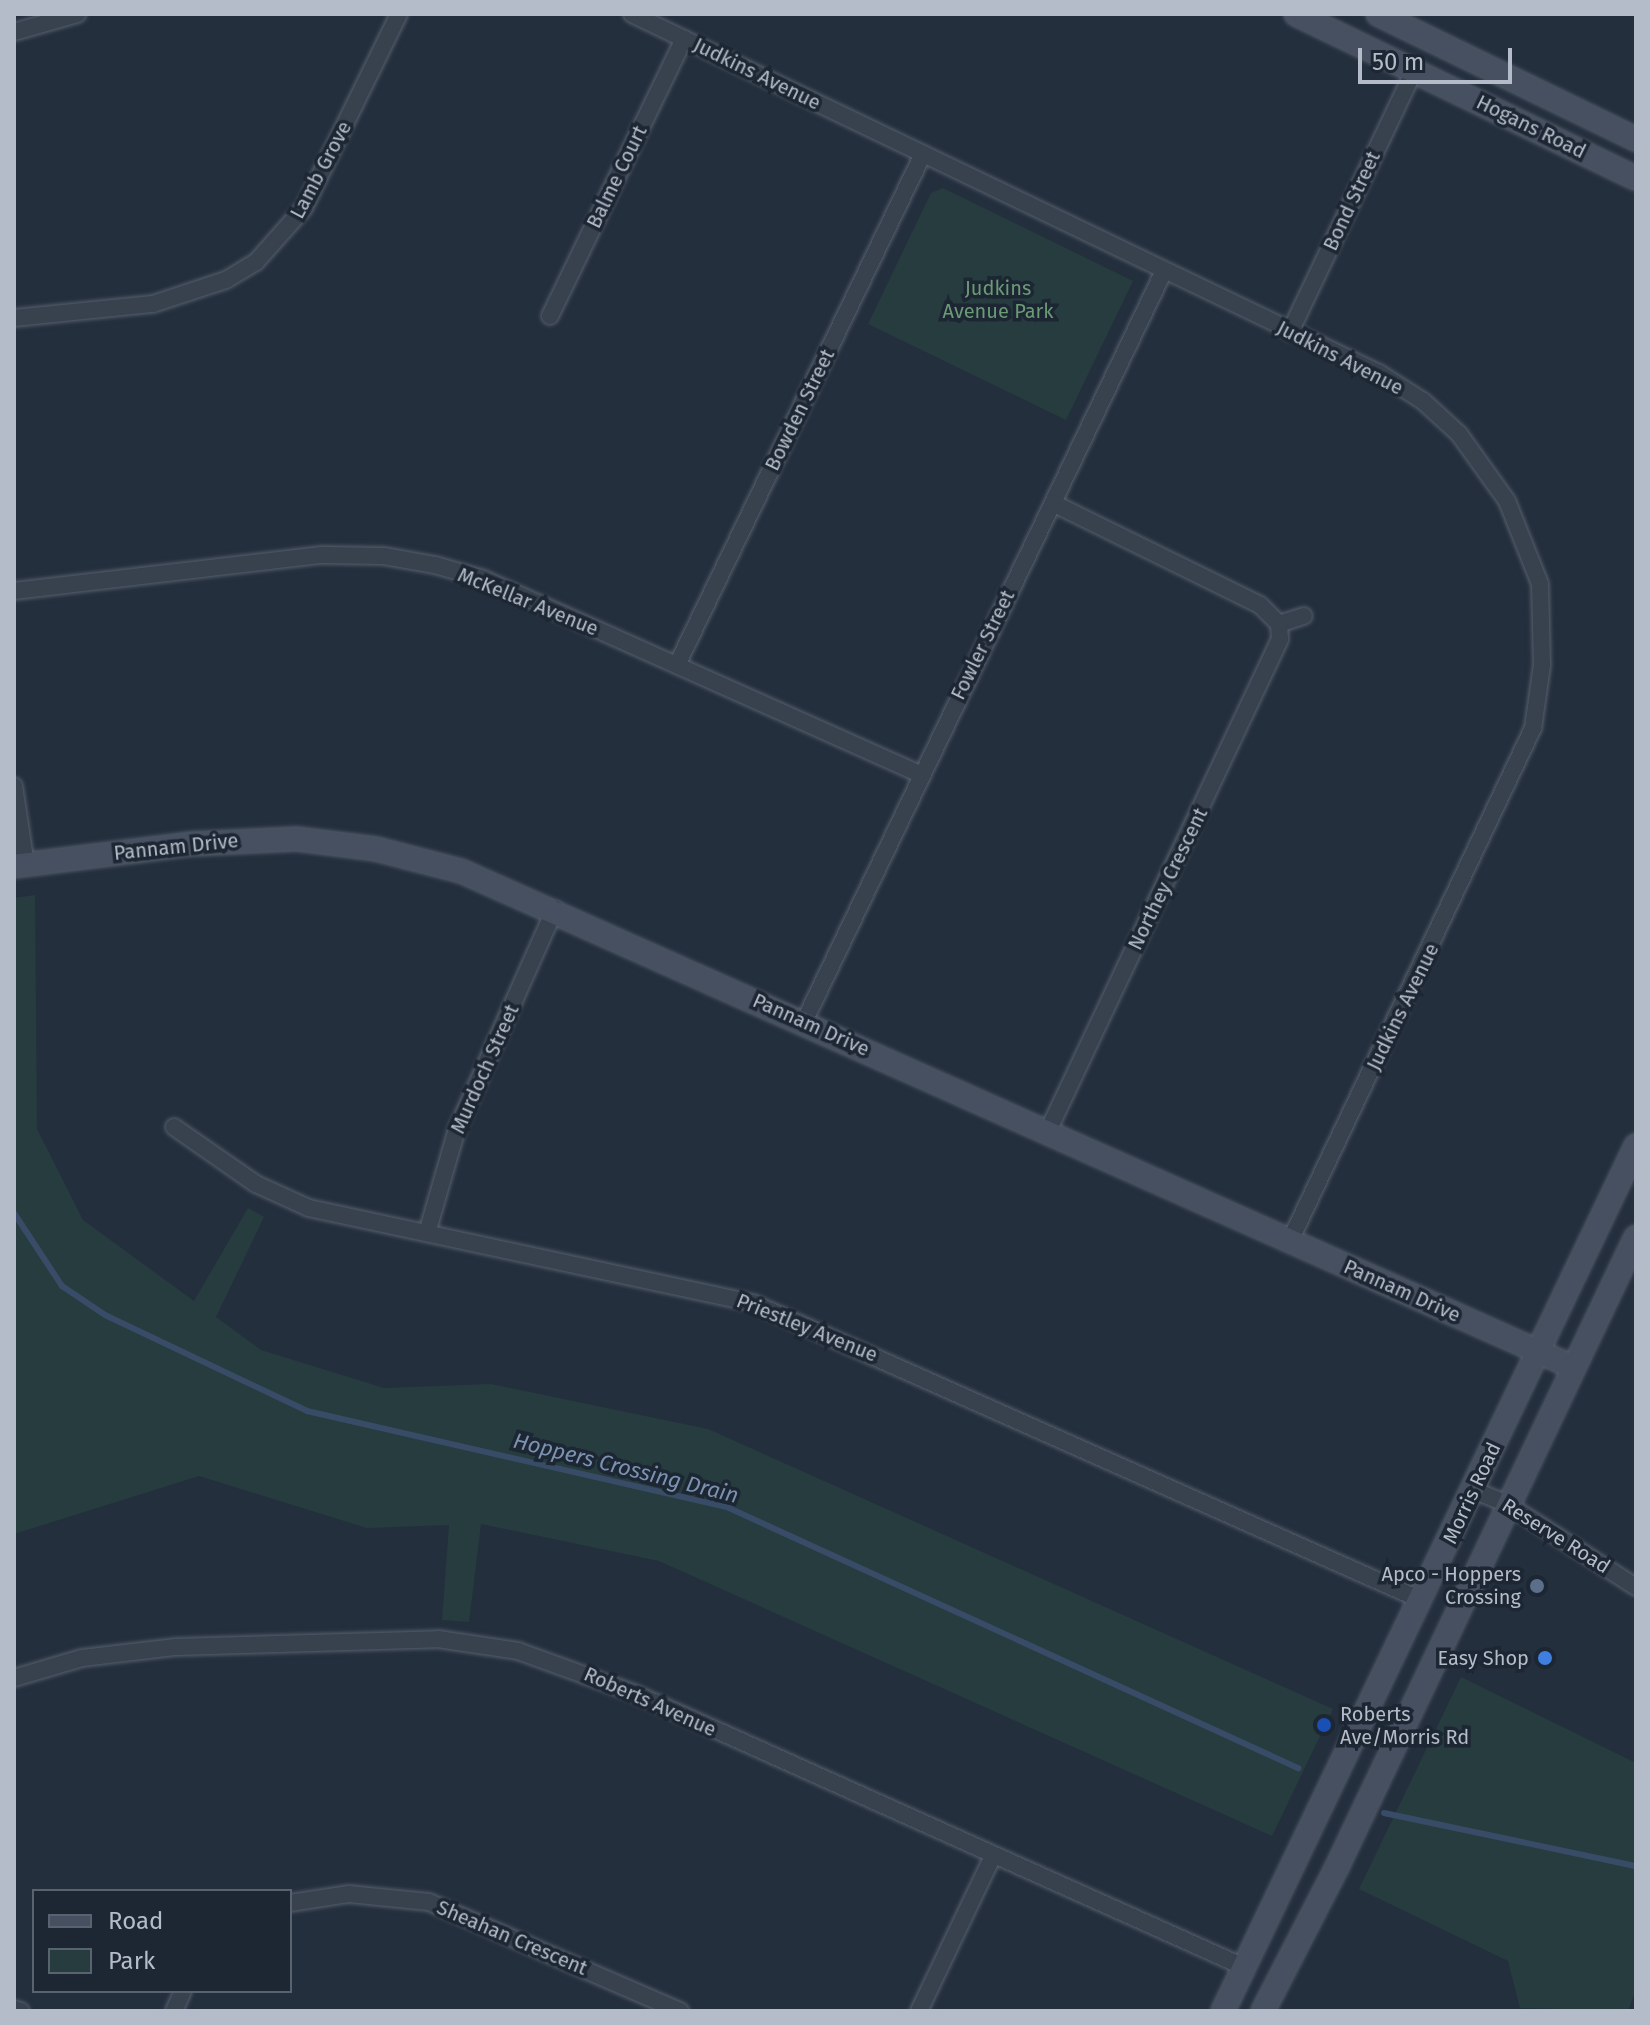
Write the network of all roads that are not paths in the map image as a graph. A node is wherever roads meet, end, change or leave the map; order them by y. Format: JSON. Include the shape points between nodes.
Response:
{"nodes":[{"id":1,"x":77,"y":14,"type":"edge"},
{"id":2,"x":399,"y":14,"type":"edge"},
{"id":3,"x":632,"y":14,"type":"edge"},
{"id":4,"x":1296,"y":14,"type":"edge"},
{"id":5,"x":1378,"y":14,"type":"edge"},
{"id":6,"x":14,"y":32,"type":"edge"},
{"id":7,"x":684,"y":39,"type":"junction"},
{"id":8,"x":1414,"y":71,"type":"junction"},
{"id":9,"x":1636,"y":139,"type":"edge"},
{"id":10,"x":923,"y":154,"type":"junction"},
{"id":11,"x":1636,"y":178,"type":"edge"},
{"id":12,"x":1164,"y":271,"type":"junction"},
{"id":13,"x":550,"y":316,"type":"dead end"},
{"id":14,"x":14,"y":318,"type":"edge"},
{"id":15,"x":1290,"y":332,"type":"junction"},
{"id":16,"x":1053,"y":503,"type":"junction"},
{"id":17,"x":14,"y":591,"type":"edge"},
{"id":18,"x":1304,"y":616,"type":"dead end"},
{"id":19,"x":1279,"y":624,"type":"junction"},
{"id":20,"x":677,"y":665,"type":"junction"},
{"id":21,"x":920,"y":774,"type":"junction"},
{"id":22,"x":14,"y":786,"type":"edge"},
{"id":23,"x":20,"y":866,"type":"edge"},
{"id":24,"x":555,"y":909,"type":"junction"},
{"id":25,"x":804,"y":1022,"type":"junction"},
{"id":26,"x":174,"y":1127,"type":"dead end"},
{"id":27,"x":1048,"y":1131,"type":"junction"},
{"id":28,"x":1636,"y":1146,"type":"edge"},
{"id":29,"x":427,"y":1233,"type":"junction"},
{"id":30,"x":1636,"y":1237,"type":"edge"},
{"id":31,"x":1290,"y":1241,"type":"junction"},
{"id":32,"x":1538,"y":1351,"type":"junction"},
{"id":33,"x":1573,"y":1367,"type":"junction"},
{"id":34,"x":1473,"y":1490,"type":"junction"},
{"id":35,"x":1507,"y":1504,"type":"junction"},
{"id":36,"x":1636,"y":1587,"type":"edge"},
{"id":37,"x":1421,"y":1600,"type":"junction"},
{"id":38,"x":14,"y":1678,"type":"edge"},
{"id":39,"x":992,"y":1858,"type":"junction"},
{"id":40,"x":292,"y":1903,"type":"edge"},
{"id":41,"x":1244,"y":1967,"type":"junction"},
{"id":42,"x":1277,"y":1984,"type":"junction"},
{"id":43,"x":14,"y":2009,"type":"edge"},
{"id":44,"x":21,"y":2011,"type":"edge"},
{"id":45,"x":680,"y":2011,"type":"edge"},
{"id":46,"x":919,"y":2011,"type":"edge"},
{"id":47,"x":1223,"y":2011,"type":"edge"},
{"id":48,"x":1263,"y":2011,"type":"edge"}],
"edges":[{"from":1,"to":6,"type":"street"},
{"from":2,"to":14,"type":"street","name":"Lamb Grove","via":[[311,195],[256,262],[226,280],[176,298]]},
{"from":3,"to":7,"type":"street","name":"Judkins Avenue"},
{"from":4,"to":8,"type":"street","name":"Hogans Road"},
{"from":5,"to":9,"type":"street","name":"Hogans Road"},
{"from":7,"to":10,"type":"street","name":"Judkins Avenue"},
{"from":7,"to":13,"type":"street","name":"Balme Court"},
{"from":8,"to":11,"type":"street","name":"Hogans Road"},
{"from":8,"to":15,"type":"street","name":"Bond Street"},
{"from":10,"to":12,"type":"street","name":"Judkins Avenue"},
{"from":10,"to":20,"type":"street","name":"Bowden Street"},
{"from":12,"to":15,"type":"street","name":"Judkins Avenue"},
{"from":12,"to":16,"type":"street","name":"Fowler Street"},
{"from":15,"to":31,"type":"street","name":"Judkins Avenue","via":[[1379,373],[1423,401],[1459,434],[1492,476],[1527,542],[1540,584],[1544,625],[1539,702],[1524,753]]},
{"from":16,"to":19,"type":"street","via":[[1260,605]]},
{"from":16,"to":21,"type":"street","name":"Fowler Street"},
{"from":17,"to":20,"type":"street","name":"McKellar Avenue","via":[[268,559],[384,556],[484,579]]},
{"from":18,"to":19,"type":"street"},
{"from":19,"to":27,"type":"street","name":"Northey Crescent","via":[[1277,652]]},
{"from":20,"to":21,"type":"street","name":"McKellar Avenue"},
{"from":21,"to":25,"type":"street","name":"Fowler Street"},
{"from":22,"to":23,"type":"street"},
{"from":23,"to":24,"type":"street","name":"Pannam Drive","via":[[190,844],[297,839],[376,849],[461,871]]},
{"from":24,"to":25,"type":"street","name":"Pannam Drive"},
{"from":24,"to":29,"type":"street","name":"Murdoch Street","via":[[457,1129]]},
{"from":25,"to":27,"type":"street","name":"Pannam Drive"},
{"from":26,"to":29,"type":"street","name":"Priestley Avenue","via":[[275,1195],[347,1218]]},
{"from":27,"to":31,"type":"street","name":"Pannam Drive"},
{"from":28,"to":32,"type":"street","name":"Morris Road"},
{"from":29,"to":37,"type":"street","name":"Priestley Avenue","via":[[755,1304]]},
{"from":30,"to":33,"type":"street","name":"Morris Road"},
{"from":31,"to":32,"type":"street","name":"Pannam Drive"},
{"from":32,"to":33,"type":"street","name":"Pannam Drive"},
{"from":32,"to":34,"type":"street","name":"Morris Road"},
{"from":33,"to":35,"type":"street","name":"Morris Road"},
{"from":34,"to":35,"type":"street","name":"Reserve Road"},
{"from":34,"to":37,"type":"street","name":"Morris Road"},
{"from":35,"to":36,"type":"street","name":"Reserve Road"},
{"from":35,"to":42,"type":"street","name":"Morris Road"},
{"from":37,"to":41,"type":"street","name":"Morris Road"},
{"from":38,"to":39,"type":"street","name":"Roberts Avenue","via":[[126,1650],[410,1638],[483,1644],[580,1670]]},
{"from":39,"to":41,"type":"street","name":"Roberts Avenue"},
{"from":39,"to":46,"type":"street"},
{"from":40,"to":45,"type":"street","name":"Sheahan Crescent","via":[[349,1894],[429,1902]]},
{"from":41,"to":42,"type":"street"},
{"from":41,"to":47,"type":"street","name":"Morris Road"},
{"from":42,"to":48,"type":"street","name":"Morris Road"},
{"from":43,"to":44,"type":"street"}]}
